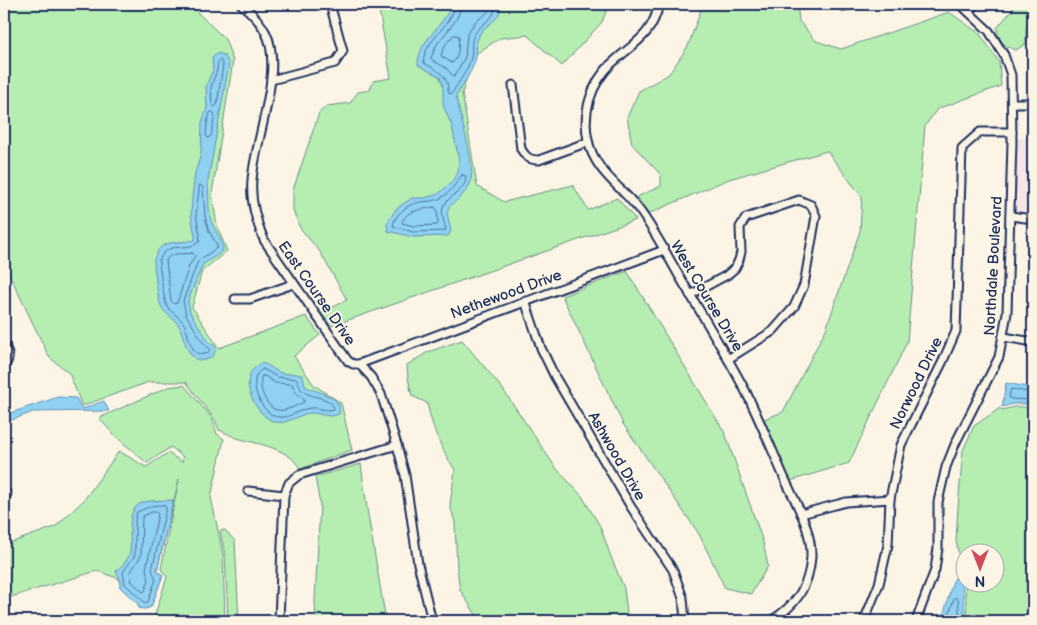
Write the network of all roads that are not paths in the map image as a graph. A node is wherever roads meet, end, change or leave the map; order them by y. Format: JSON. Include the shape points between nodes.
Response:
{"nodes":[{"id":1,"x":241,"y":4,"type":"edge"},
{"id":2,"x":330,"y":4,"type":"edge"},
{"id":3,"x":659,"y":4,"type":"edge"},
{"id":4,"x":841,"y":4,"type":"edge"},
{"id":5,"x":857,"y":4,"type":"edge"},
{"id":6,"x":960,"y":4,"type":"edge"},
{"id":7,"x":975,"y":4,"type":"edge"},
{"id":8,"x":968,"y":11,"type":"junction"},
{"id":9,"x":271,"y":80,"type":"junction"},
{"id":10,"x":513,"y":85,"type":"dead end"},
{"id":11,"x":1012,"y":103,"type":"junction"},
{"id":12,"x":1033,"y":103,"type":"edge"},
{"id":13,"x":1012,"y":132,"type":"junction"},
{"id":14,"x":588,"y":142,"type":"junction"},
{"id":15,"x":1010,"y":216,"type":"junction"},
{"id":16,"x":1033,"y":219,"type":"edge"},
{"id":17,"x":664,"y":250,"type":"junction"},
{"id":18,"x":293,"y":284,"type":"junction"},
{"id":19,"x":690,"y":295,"type":"junction"},
{"id":20,"x":235,"y":300,"type":"dead end"},
{"id":21,"x":525,"y":302,"type":"junction"},
{"id":22,"x":1004,"y":337,"type":"junction"},
{"id":23,"x":1033,"y":342,"type":"edge"},
{"id":24,"x":4,"y":344,"type":"edge"},
{"id":25,"x":728,"y":359,"type":"junction"},
{"id":26,"x":359,"y":364,"type":"junction"},
{"id":27,"x":4,"y":366,"type":"edge"},
{"id":28,"x":397,"y":445,"type":"junction"},
{"id":29,"x":248,"y":491,"type":"dead end"},
{"id":30,"x":284,"y":496,"type":"junction"},
{"id":31,"x":890,"y":499,"type":"junction"},
{"id":32,"x":801,"y":514,"type":"junction"},
{"id":33,"x":279,"y":621,"type":"edge"},
{"id":34,"x":432,"y":621,"type":"edge"},
{"id":35,"x":685,"y":621,"type":"edge"},
{"id":36,"x":771,"y":621,"type":"edge"},
{"id":37,"x":864,"y":621,"type":"edge"},
{"id":38,"x":916,"y":621,"type":"edge"}],
"edges":[{"from":1,"to":9,"type":"street","name":"East Course Drive","via":[[256,17],[267,34],[273,58]]},
{"from":2,"to":9,"type":"street","via":[[343,50],[335,63]]},
{"from":3,"to":14,"type":"street","name":"West Course Drive","via":[[657,15],[642,39],[610,65],[596,84],[586,112]]},
{"from":4,"to":5,"type":"street"},
{"from":6,"to":8,"type":"street","name":"Northdale Boulevard"},
{"from":7,"to":8,"type":"street"},
{"from":8,"to":11,"type":"street","name":"Northdale Boulevard","via":[[990,31],[1004,55],[1011,75]]},
{"from":9,"to":18,"type":"street","name":"East Course Drive","via":[[252,180],[252,203],[264,240]]},
{"from":10,"to":14,"type":"street","via":[[521,149],[526,157],[539,160]]},
{"from":11,"to":12,"type":"street"},
{"from":11,"to":13,"type":"street","name":"Northdale Boulevard"},
{"from":13,"to":15,"type":"street","name":"Northdale Boulevard"},
{"from":13,"to":31,"type":"street","name":"Norwood Drive","via":[[980,132],[962,148],[956,331],[901,445]]},
{"from":14,"to":17,"type":"street","name":"West Course Drive","via":[[596,164],[636,206]]},
{"from":15,"to":16,"type":"street"},
{"from":15,"to":22,"type":"street","name":"Northdale Boulevard"},
{"from":17,"to":19,"type":"street","name":"West Course Drive"},
{"from":17,"to":21,"type":"street","name":"Nethewood Drive"},
{"from":18,"to":20,"type":"street","via":[[250,299]]},
{"from":18,"to":26,"type":"street","name":"East Course Drive","via":[[348,361]]},
{"from":19,"to":25,"type":"street","name":"West Course Drive"},
{"from":19,"to":25,"type":"street","via":[[735,268],[741,252],[740,227],[746,218],[799,200],[811,205],[816,216],[804,285],[794,307],[773,331]]},
{"from":21,"to":26,"type":"street","name":"Nethewood Drive"},
{"from":21,"to":35,"type":"street","name":"Ashwood Drive","via":[[555,377],[630,507],[673,570],[683,598]]},
{"from":22,"to":23,"type":"street"},
{"from":22,"to":38,"type":"street","name":"Northdale Boulevard","via":[[999,357],[946,467],[938,502],[935,570]]},
{"from":24,"to":27,"type":"street","via":[[9,359]]},
{"from":25,"to":32,"type":"street","name":"West Course Drive"},
{"from":26,"to":28,"type":"street","name":"East Course Drive","via":[[381,394]]},
{"from":28,"to":30,"type":"street","via":[[299,475],[289,483]]},
{"from":28,"to":34,"type":"street","name":"East Course Drive","via":[[405,475],[418,564]]},
{"from":29,"to":30,"type":"street"},
{"from":30,"to":33,"type":"street"},
{"from":31,"to":32,"type":"street","via":[[846,502]]},
{"from":31,"to":37,"type":"street","name":"Norwood Drive","via":[[888,545],[880,584]]},
{"from":32,"to":36,"type":"street","name":"West Course Drive","via":[[809,536],[808,576],[801,594],[786,611]]}]}
